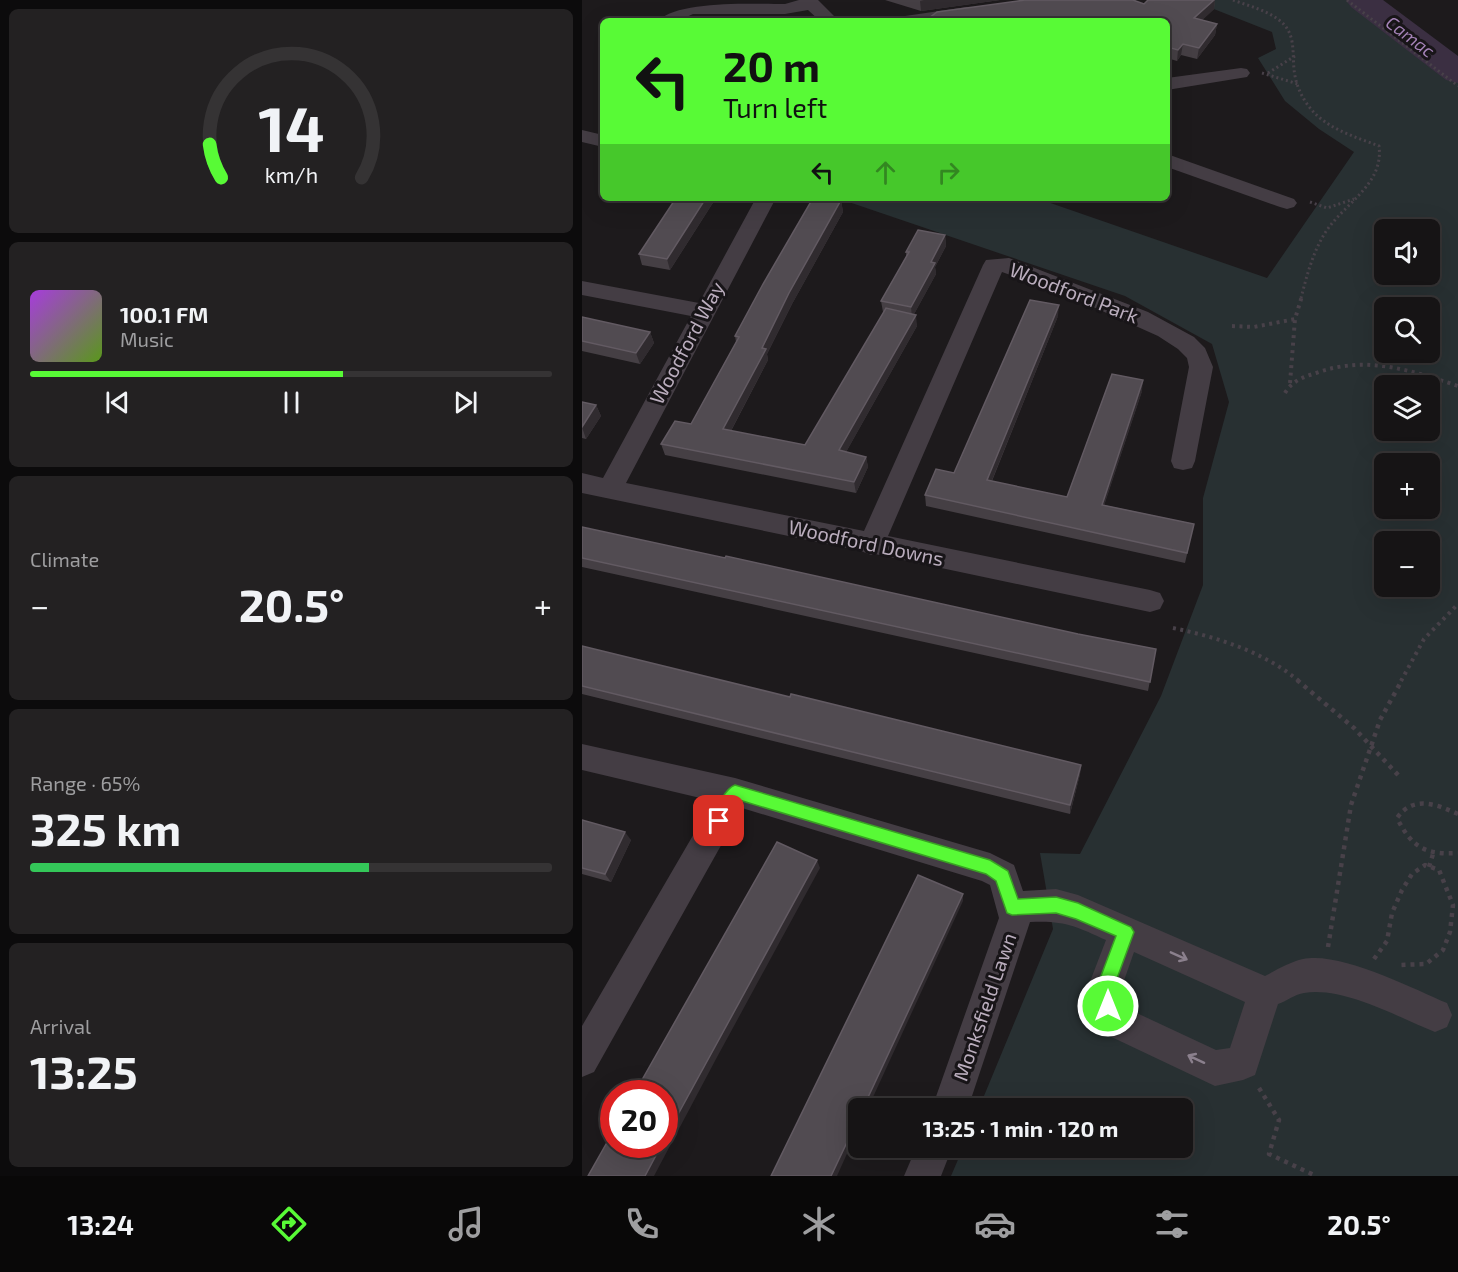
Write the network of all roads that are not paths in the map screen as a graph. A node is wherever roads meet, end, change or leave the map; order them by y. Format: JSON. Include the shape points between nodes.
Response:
{"nodes":[{"id":1,"x":810,"y":2,"type":"edge"},
{"id":2,"x":984,"y":10,"type":"edge"},
{"id":3,"x":671,"y":18,"type":"edge"},
{"id":4,"x":827,"y":18,"type":"edge"},
{"id":5,"x":927,"y":18,"type":"edge"},
{"id":6,"x":1249,"y":73,"type":"road end"},
{"id":7,"x":1170,"y":84,"type":"edge"},
{"id":8,"x":582,"y":136,"type":"edge"},
{"id":9,"x":600,"y":140,"type":"edge"},
{"id":10,"x":1170,"y":161,"type":"edge"},
{"id":11,"x":764,"y":201,"type":"edge"},
{"id":12,"x":1296,"y":206,"type":"road end"},
{"id":13,"x":582,"y":288,"type":"edge"},
{"id":14,"x":703,"y":311,"type":"junction"},
{"id":15,"x":1182,"y":460,"type":"dead end"},
{"id":16,"x":582,"y":483,"type":"edge"},
{"id":17,"x":610,"y":489,"type":"junction"},
{"id":18,"x":871,"y":544,"type":"junction"},
{"id":19,"x":1150,"y":601,"type":"dead end"},
{"id":20,"x":582,"y":757,"type":"edge"},
{"id":21,"x":735,"y":792,"type":"junction"},
{"id":22,"x":1012,"y":907,"type":"junction"},
{"id":23,"x":1125,"y":932,"type":"junction"},
{"id":24,"x":1265,"y":993,"type":"junction"},
{"id":25,"x":1435,"y":1015,"type":"dead end"},
{"id":26,"x":582,"y":1060,"type":"edge"},
{"id":27,"x":953,"y":1098,"type":"edge"},
{"id":28,"x":930,"y":1158,"type":"edge"},
{"id":29,"x":922,"y":1176,"type":"edge"}],
"edges":[{"from":1,"to":3,"type":"street","via":[[785,9],[693,9]]},
{"from":1,"to":4,"type":"street"},
{"from":2,"to":5,"type":"street"},
{"from":6,"to":7,"type":"street"},
{"from":8,"to":9,"type":"street"},
{"from":10,"to":12,"type":"street"},
{"from":11,"to":14,"type":"street","name":"Woodford Way"},
{"from":13,"to":14,"type":"street"},
{"from":14,"to":17,"type":"street","name":"Woodford Way"},
{"from":15,"to":18,"type":"street","name":"Woodford Park","via":[[1201,367],[1197,353],[1185,342],[1121,308],[1008,265],[994,265]]},
{"from":16,"to":17,"type":"street","name":"Woodford Downs"},
{"from":17,"to":18,"type":"street","name":"Woodford Downs"},
{"from":18,"to":19,"type":"street","name":"Woodford Downs"},
{"from":20,"to":21,"type":"street","name":"Monksfield Lawn"},
{"from":21,"to":22,"type":"street","name":"Monksfield Lawn","via":[[990,868],[1003,876]]},
{"from":21,"to":26,"type":"street"},
{"from":22,"to":23,"type":"street","via":[[1056,905]]},
{"from":22,"to":27,"type":"street","name":"Monksfield Lawn","via":[[1015,918]]},
{"from":23,"to":24,"type":"street","one_way":true},
{"from":24,"to":23,"type":"street","one_way":true,"via":[[1243,1063],[1215,1068],[1113,1020],[1103,992]]},
{"from":24,"to":25,"type":"street","via":[[1303,976],[1323,976],[1353,983]]},
{"from":28,"to":29,"type":"street"}]}
